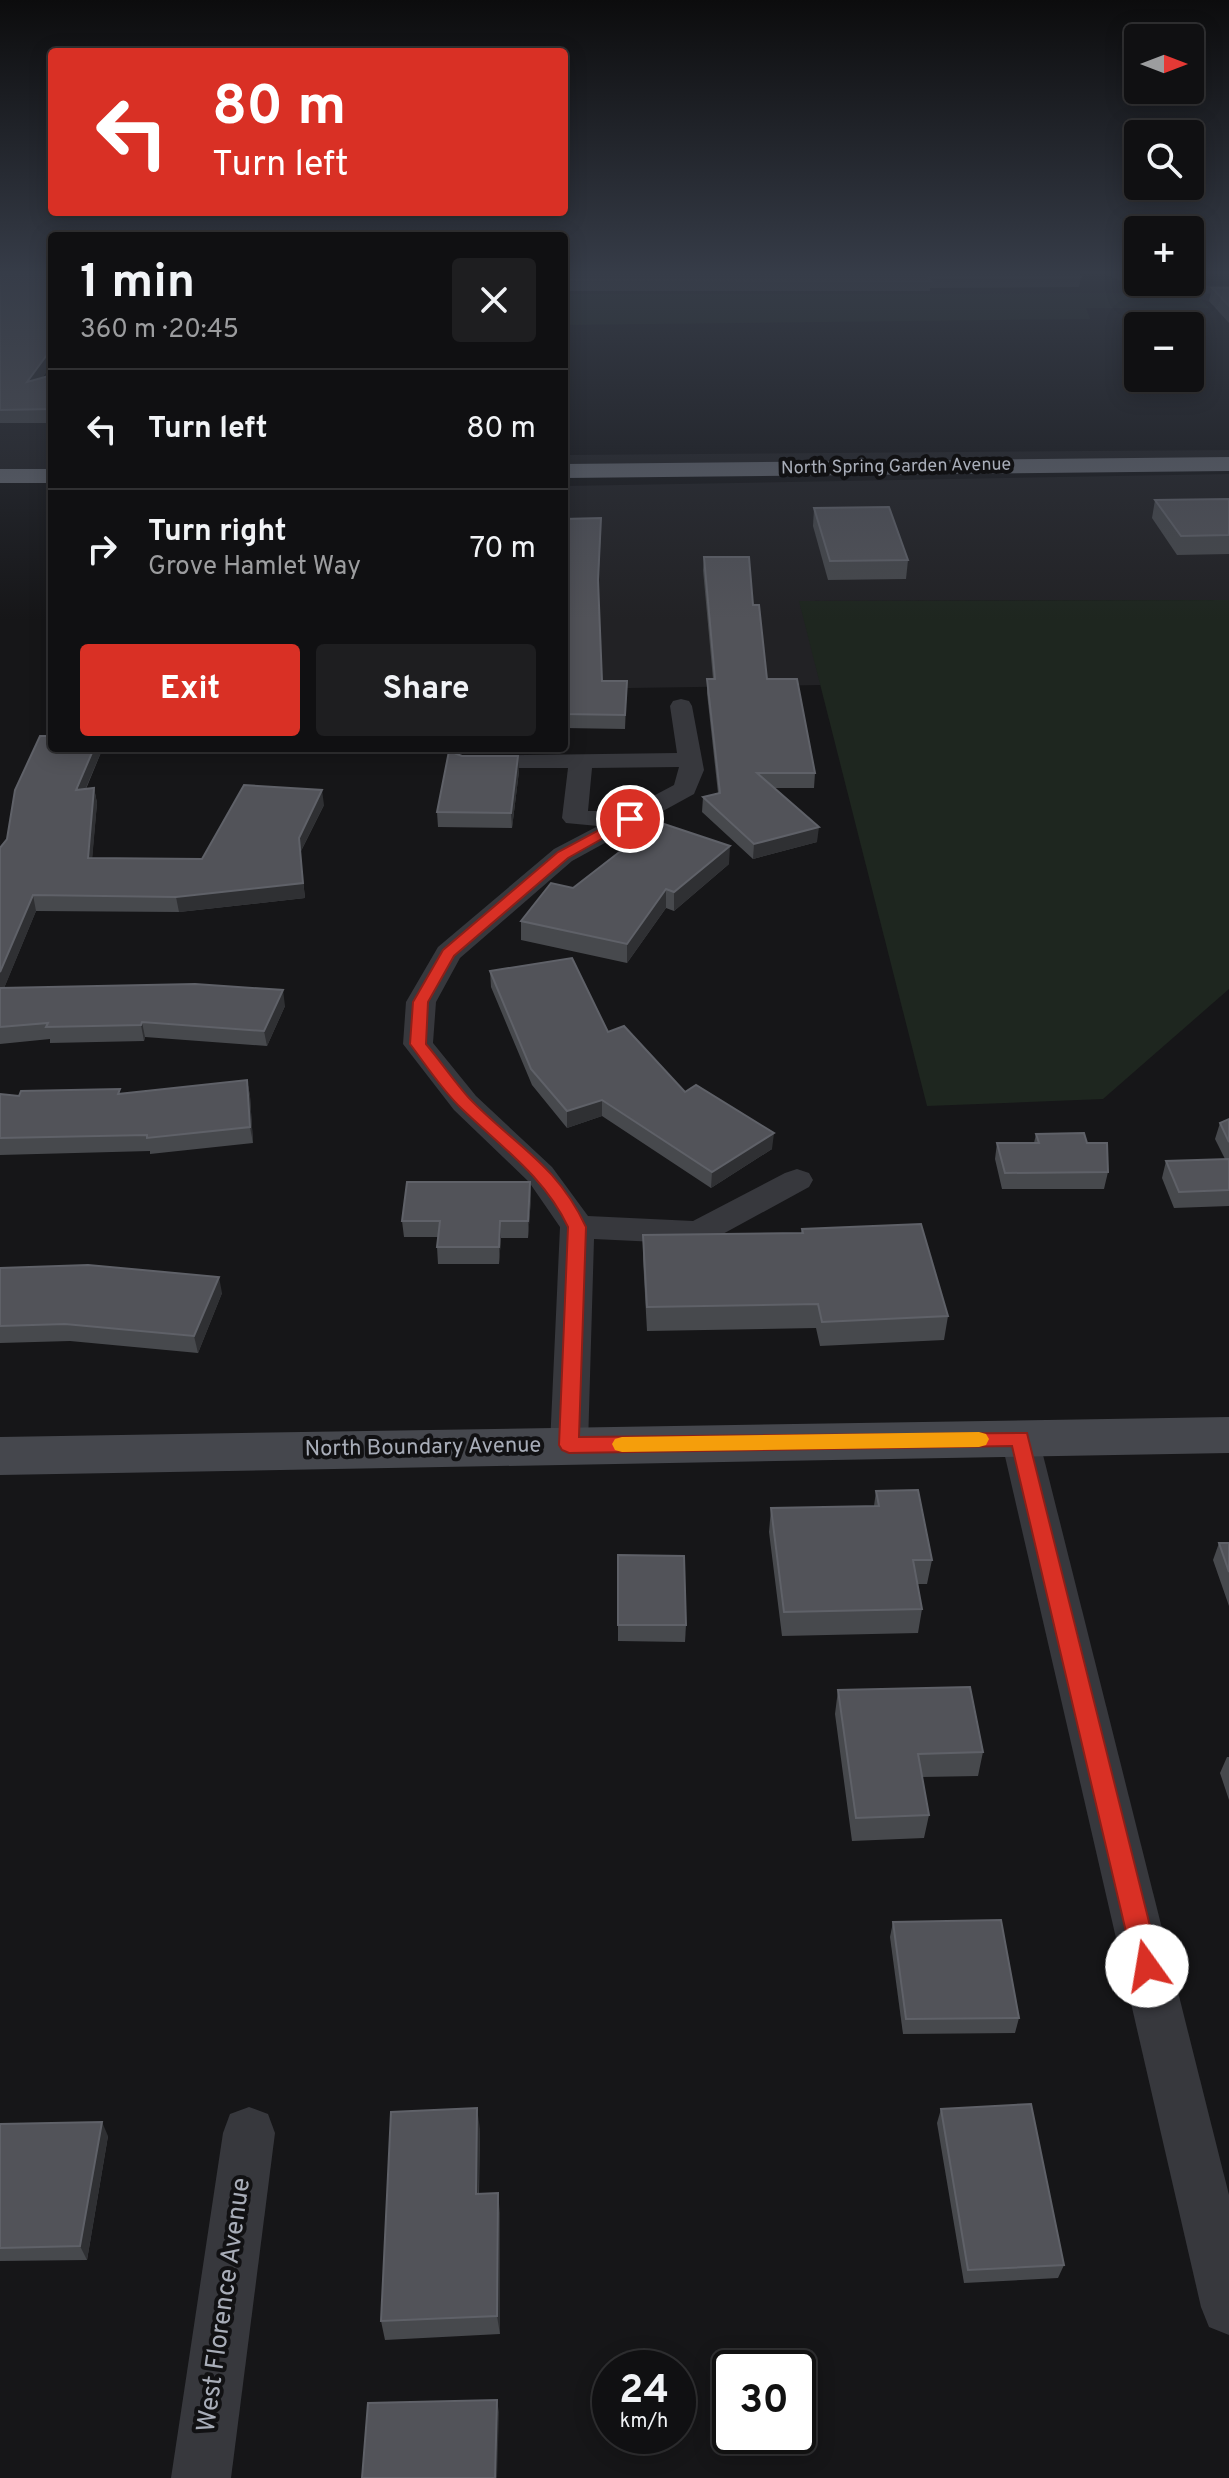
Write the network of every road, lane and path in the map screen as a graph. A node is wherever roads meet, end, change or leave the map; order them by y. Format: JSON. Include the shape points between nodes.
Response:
{"nodes":[{"id":1,"x":1229,"y":464,"type":"edge"},
{"id":2,"x":568,"y":471,"type":"edge"},
{"id":3,"x":0,"y":476,"type":"edge"},
{"id":4,"x":48,"y":476,"type":"edge"},
{"id":5,"x":681,"y":706,"type":"dead end"},
{"id":6,"x":581,"y":760,"type":"junction"},
{"id":7,"x":690,"y":760,"type":"junction"},
{"id":8,"x":463,"y":761,"type":"edge"},
{"id":9,"x":630,"y":819,"type":"junction"},
{"id":10,"x":797,"y":1180,"type":"dead end"},
{"id":11,"x":577,"y":1227,"type":"junction"},
{"id":12,"x":1229,"y":1435,"type":"edge"},
{"id":13,"x":1020,"y":1439,"type":"junction"},
{"id":14,"x":569,"y":1445,"type":"junction"},
{"id":15,"x":0,"y":1456,"type":"edge"},
{"id":16,"x":249,"y":2133,"type":"dead end"},
{"id":17,"x":1229,"y":2307,"type":"edge"},
{"id":18,"x":201,"y":2478,"type":"edge"}],
"edges":[{"from":1,"to":2,"type":"highway","name":"North Spring Garden Avenue"},
{"from":3,"to":4,"type":"highway"},
{"from":5,"to":7,"type":"street"},
{"from":6,"to":7,"type":"street"},
{"from":6,"to":8,"type":"street"},
{"from":6,"to":9,"type":"street","via":[[575,818]]},
{"from":7,"to":9,"type":"street","via":[[685,789]]},
{"from":9,"to":11,"type":"street","via":[[563,855],[448,953],[421,1002],[418,1044],[464,1102],[537,1167]]},
{"from":10,"to":11,"type":"street","via":[[698,1233]]},
{"from":11,"to":14,"type":"street"},
{"from":12,"to":13,"type":"street","name":"North Boundary Avenue"},
{"from":13,"to":14,"type":"street","name":"North Boundary Avenue"},
{"from":13,"to":17,"type":"street"},
{"from":14,"to":15,"type":"street","name":"North Boundary Avenue"},
{"from":16,"to":18,"type":"street","name":"West Florence Avenue"}]}
